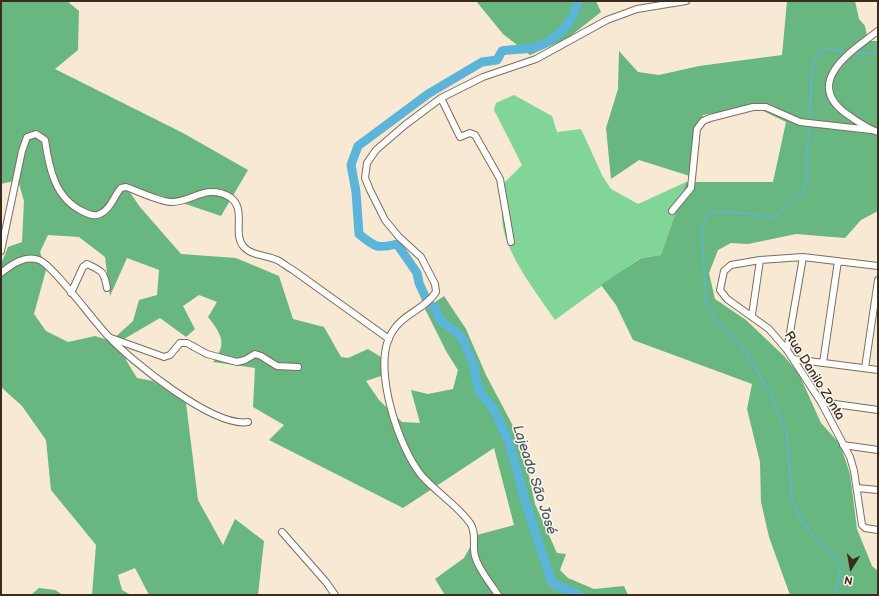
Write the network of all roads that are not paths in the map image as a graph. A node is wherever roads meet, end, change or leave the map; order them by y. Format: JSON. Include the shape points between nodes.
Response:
{"nodes":[{"id":1,"x":686,"y":1,"type":"edge"},
{"id":2,"x":878,"y":31,"type":"edge"},
{"id":3,"x":441,"y":98,"type":"junction"},
{"id":4,"x":871,"y":130,"type":"junction"},
{"id":5,"x":878,"y":132,"type":"edge"},
{"id":6,"x":672,"y":211,"type":"dead end"},
{"id":7,"x":511,"y":242,"type":"dead end"},
{"id":8,"x":1,"y":251,"type":"edge"},
{"id":9,"x":803,"y":257,"type":"junction"},
{"id":10,"x":760,"y":260,"type":"junction"},
{"id":11,"x":838,"y":261,"type":"junction"},
{"id":12,"x":878,"y":266,"type":"edge"},
{"id":13,"x":1,"y":273,"type":"edge"},
{"id":14,"x":878,"y":280,"type":"edge"},
{"id":15,"x":106,"y":288,"type":"dead end"},
{"id":16,"x":71,"y":293,"type":"junction"},
{"id":17,"x":752,"y":315,"type":"junction"},
{"id":18,"x":108,"y":337,"type":"junction"},
{"id":19,"x":389,"y":339,"type":"junction"},
{"id":20,"x":787,"y":350,"type":"junction"},
{"id":21,"x":793,"y":359,"type":"junction"},
{"id":22,"x":823,"y":363,"type":"junction"},
{"id":23,"x":298,"y":367,"type":"dead end"},
{"id":24,"x":865,"y":368,"type":"junction"},
{"id":25,"x":878,"y":370,"type":"edge"},
{"id":26,"x":820,"y":402,"type":"junction"},
{"id":27,"x":878,"y":410,"type":"edge"},
{"id":28,"x":248,"y":422,"type":"dead end"},
{"id":29,"x":843,"y":445,"type":"junction"},
{"id":30,"x":878,"y":450,"type":"edge"},
{"id":31,"x":857,"y":488,"type":"junction"},
{"id":32,"x":878,"y":490,"type":"edge"},
{"id":33,"x":878,"y":530,"type":"edge"},
{"id":34,"x":282,"y":532,"type":"dead end"},
{"id":35,"x":335,"y":595,"type":"edge"},
{"id":36,"x":498,"y":595,"type":"edge"}],
"edges":[{"from":1,"to":3,"type":"street","via":[[637,9],[606,20],[536,59],[482,77]]},
{"from":2,"to":4,"type":"street","via":[[854,49],[837,67],[828,83],[829,95],[840,109]]},
{"from":3,"to":7,"type":"street","via":[[460,137],[470,133],[475,135],[496,169],[507,209]]},
{"from":3,"to":19,"type":"street","via":[[376,150],[367,163],[365,178],[385,220],[421,257],[436,284],[436,292],[431,299],[399,322]]},
{"from":4,"to":5,"type":"street"},
{"from":4,"to":6,"type":"street","via":[[800,122],[766,107],[753,107],[710,118],[703,121],[697,129],[691,188]]},
{"from":8,"to":19,"type":"street","via":[[22,151],[27,137],[36,134],[45,140],[54,180],[61,195],[74,207],[90,215],[99,214],[108,209],[121,188],[126,187],[170,202],[182,201],[210,191],[228,196],[236,205],[240,217],[239,238],[244,246],[250,251],[277,260]]},
{"from":9,"to":10,"type":"street","name":"Rua Danilo Zonta"},
{"from":9,"to":11,"type":"street","name":"Rua Danilo Zonta"},
{"from":9,"to":20,"type":"street"},
{"from":10,"to":17,"type":"street"},
{"from":10,"to":17,"type":"street","name":"Rua Danilo Zonta","via":[[731,266],[724,271],[721,282],[720,290],[727,299]]},
{"from":11,"to":12,"type":"street","name":"Rua Danilo Zonta"},
{"from":11,"to":22,"type":"street"},
{"from":13,"to":16,"type":"street","via":[[24,258],[40,260],[55,273]]},
{"from":14,"to":24,"type":"street"},
{"from":15,"to":16,"type":"street","via":[[105,276],[87,264],[83,266]]},
{"from":16,"to":18,"type":"street"},
{"from":17,"to":20,"type":"street","name":"Rua Danilo Zonta","via":[[769,328]]},
{"from":18,"to":23,"type":"street","via":[[164,357],[170,355],[180,343],[187,343],[207,354],[237,362],[255,354],[277,366]]},
{"from":18,"to":28,"type":"street","via":[[142,366],[197,406],[239,423]]},
{"from":19,"to":36,"type":"street","via":[[385,362],[393,420],[421,474],[450,500],[471,524],[474,554],[480,570]]},
{"from":20,"to":21,"type":"street","name":"Rua Danilo Zonta"},
{"from":21,"to":22,"type":"street"},
{"from":21,"to":26,"type":"street","name":"Rua Danilo Zonta"},
{"from":22,"to":24,"type":"street"},
{"from":24,"to":25,"type":"street"},
{"from":26,"to":27,"type":"street"},
{"from":26,"to":29,"type":"street","name":"Rua Danilo Zonta"},
{"from":29,"to":30,"type":"street"},
{"from":29,"to":31,"type":"street","name":"Rua Danilo Zonta","via":[[850,458]]},
{"from":31,"to":32,"type":"street"},
{"from":31,"to":33,"type":"street","name":"Rua Danilo Zonta","via":[[863,527]]},
{"from":34,"to":35,"type":"street"}]}
